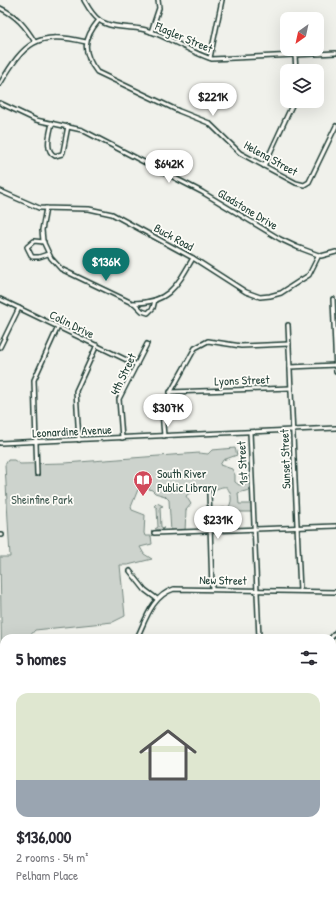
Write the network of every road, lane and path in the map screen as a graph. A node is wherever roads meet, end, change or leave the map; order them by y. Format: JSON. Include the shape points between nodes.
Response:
{"nodes":[{"id":1,"x":84,"y":0,"type":"edge"},
{"id":2,"x":158,"y":0,"type":"edge"},
{"id":3,"x":222,"y":0,"type":"edge"},
{"id":4,"x":0,"y":8,"type":"edge"},
{"id":5,"x":99,"y":20,"type":"junction"},
{"id":6,"x":151,"y":32,"type":"junction"},
{"id":7,"x":35,"y":42,"type":"junction"},
{"id":8,"x":86,"y":42,"type":"junction"},
{"id":9,"x":336,"y":53,"type":"edge"},
{"id":10,"x":324,"y":54,"type":"edge"},
{"id":11,"x":280,"y":56,"type":"edge"},
{"id":12,"x":210,"y":58,"type":"junction"},
{"id":13,"x":0,"y":84,"type":"edge"},
{"id":14,"x":0,"y":103,"type":"edge"},
{"id":15,"x":291,"y":108,"type":"edge"},
{"id":16,"x":52,"y":123,"type":"junction"},
{"id":17,"x":68,"y":126,"type":"junction"},
{"id":18,"x":336,"y":126,"type":"edge"},
{"id":19,"x":264,"y":166,"type":"junction"},
{"id":20,"x":0,"y":191,"type":"edge"},
{"id":21,"x":46,"y":208,"type":"junction"},
{"id":22,"x":44,"y":242,"type":"junction"},
{"id":23,"x":336,"y":252,"type":"edge"},
{"id":24,"x":48,"y":254,"type":"junction"},
{"id":25,"x":319,"y":255,"type":"junction"},
{"id":26,"x":193,"y":258,"type":"junction"},
{"id":27,"x":0,"y":299,"type":"edge"},
{"id":28,"x":333,"y":299,"type":"dead end"},
{"id":29,"x":155,"y":300,"type":"junction"},
{"id":30,"x":134,"y":303,"type":"junction"},
{"id":31,"x":19,"y":308,"type":"junction"},
{"id":32,"x":288,"y":325,"type":"dead end"},
{"id":33,"x":58,"y":327,"type":"junction"},
{"id":34,"x":147,"y":344,"type":"dead end"},
{"id":35,"x":289,"y":344,"type":"junction"},
{"id":36,"x":97,"y":346,"type":"junction"},
{"id":37,"x":0,"y":347,"type":"edge"},
{"id":38,"x":136,"y":365,"type":"junction"},
{"id":39,"x":336,"y":365,"type":"edge"},
{"id":40,"x":290,"y":367,"type":"junction"},
{"id":41,"x":336,"y":372,"type":"edge"},
{"id":42,"x":291,"y":388,"type":"junction"},
{"id":43,"x":170,"y":392,"type":"junction"},
{"id":44,"x":336,"y":428,"type":"edge"},
{"id":45,"x":293,"y":430,"type":"junction"},
{"id":46,"x":250,"y":432,"type":"junction"},
{"id":47,"x":164,"y":436,"type":"junction"},
{"id":48,"x":122,"y":438,"type":"junction"},
{"id":49,"x":79,"y":440,"type":"junction"},
{"id":50,"x":36,"y":441,"type":"junction"},
{"id":51,"x":0,"y":443,"type":"edge"},
{"id":52,"x":38,"y":474,"type":"dead end"},
{"id":53,"x":209,"y":492,"type":"dead end"},
{"id":54,"x":336,"y":526,"type":"edge"},
{"id":55,"x":296,"y":528,"type":"junction"},
{"id":56,"x":255,"y":530,"type":"junction"},
{"id":57,"x":210,"y":531,"type":"junction"},
{"id":58,"x":154,"y":533,"type":"dead end"},
{"id":59,"x":130,"y":571,"type":"dead end"},
{"id":60,"x":212,"y":589,"type":"junction"},
{"id":61,"x":258,"y":590,"type":"junction"},
{"id":62,"x":300,"y":591,"type":"junction"},
{"id":63,"x":336,"y":592,"type":"edge"},
{"id":64,"x":157,"y":599,"type":"junction"},
{"id":65,"x":139,"y":634,"type":"edge"},
{"id":66,"x":259,"y":634,"type":"edge"},
{"id":67,"x":336,"y":795,"type":"edge"},
{"id":68,"x":336,"y":823,"type":"edge"}],
"edges":[{"from":1,"to":5,"type":"street"},
{"from":2,"to":6,"type":"street","via":[[159,8]]},
{"from":3,"to":12,"type":"street"},
{"from":4,"to":7,"type":"street","via":[[24,23]]},
{"from":5,"to":6,"type":"street","name":"Flagler Street","via":[[109,25]]},
{"from":5,"to":8,"type":"street","via":[[90,30]]},
{"from":6,"to":12,"type":"street","name":"Flagler Street","via":[[194,54]]},
{"from":7,"to":8,"type":"street","via":[[54,37],[67,37]]},
{"from":7,"to":13,"type":"street","via":[[14,60]]},
{"from":8,"to":19,"type":"street","name":"Helena Street","via":[[89,62],[97,72],[209,123],[240,153]]},
{"from":9,"to":10,"type":"street","name":"Flagler Street"},
{"from":11,"to":12,"type":"street","name":"Flagler Street"},
{"from":14,"to":16,"type":"street","name":"Gladstone Drive","via":[[36,120]]},
{"from":15,"to":19,"type":"street"},
{"from":16,"to":17,"type":"street","name":"Gladstone Drive"},
{"from":16,"to":17,"type":"street","via":[[48,149],[51,155],[55,156],[63,152]]},
{"from":17,"to":25,"type":"street","name":"Gladstone Drive","via":[[82,130],[202,192],[280,239]]},
{"from":18,"to":19,"type":"street","name":"Helena Street","via":[[313,177],[304,185]]},
{"from":20,"to":21,"type":"street","name":"Buck Road","via":[[25,203]]},
{"from":21,"to":22,"type":"street","via":[[42,230]]},
{"from":21,"to":26,"type":"street","name":"Buck Road","via":[[89,209],[112,214]]},
{"from":22,"to":24,"type":"street"},
{"from":22,"to":24,"type":"street","via":[[34,241],[27,247],[28,251],[32,257]]},
{"from":23,"to":25,"type":"street"},
{"from":24,"to":30,"type":"street","via":[[61,269]]},
{"from":25,"to":26,"type":"street","name":"Buck Road","via":[[309,275],[281,293],[260,297],[246,292]]},
{"from":26,"to":29,"type":"street","via":[[176,287]]},
{"from":27,"to":31,"type":"street","name":"Colin Drive"},
{"from":28,"to":39,"type":"street"},
{"from":29,"to":30,"type":"street"},
{"from":29,"to":30,"type":"street","via":[[153,308],[148,313]]},
{"from":31,"to":33,"type":"street","name":"Colin Drive"},
{"from":31,"to":37,"type":"street"},
{"from":32,"to":35,"type":"street","name":"Sunset Street"},
{"from":33,"to":36,"type":"street","name":"Colin Drive"},
{"from":33,"to":50,"type":"street","via":[[34,380]]},
{"from":34,"to":38,"type":"street","name":"4th Street"},
{"from":35,"to":40,"type":"street","name":"Sunset Street"},
{"from":35,"to":43,"type":"street","via":[[241,346],[208,341],[200,344],[195,348]]},
{"from":36,"to":38,"type":"street","name":"Colin Drive"},
{"from":36,"to":49,"type":"street","via":[[76,390]]},
{"from":38,"to":48,"type":"street","name":"4th Street","via":[[119,399]]},
{"from":39,"to":40,"type":"street"},
{"from":39,"to":41,"type":"street"},
{"from":40,"to":42,"type":"street","name":"Sunset Street"},
{"from":42,"to":43,"type":"street","name":"Lyons Street"},
{"from":42,"to":45,"type":"street","name":"Sunset Street"},
{"from":43,"to":47,"type":"street","via":[[162,411]]},
{"from":44,"to":45,"type":"street","name":"Leonardine Avenue"},
{"from":45,"to":46,"type":"street","name":"Leonardine Avenue"},
{"from":45,"to":55,"type":"street","name":"Sunset Street"},
{"from":46,"to":47,"type":"street","name":"Leonardine Avenue"},
{"from":46,"to":56,"type":"street","name":"1st Street"},
{"from":47,"to":48,"type":"street","name":"Leonardine Avenue"},
{"from":48,"to":49,"type":"street","name":"Leonardine Avenue"},
{"from":49,"to":50,"type":"street","name":"Leonardine Avenue"},
{"from":50,"to":51,"type":"street","name":"Leonardine Avenue"},
{"from":50,"to":52,"type":"street"},
{"from":53,"to":57,"type":"street"},
{"from":54,"to":55,"type":"street"},
{"from":55,"to":56,"type":"street"},
{"from":55,"to":62,"type":"street","name":"Sunset Street"},
{"from":56,"to":57,"type":"street"},
{"from":56,"to":61,"type":"street","name":"1st Street"},
{"from":57,"to":58,"type":"street"},
{"from":57,"to":60,"type":"street"},
{"from":59,"to":64,"type":"street","via":[[144,590]]},
{"from":60,"to":61,"type":"street","name":"New Street"},
{"from":60,"to":64,"type":"street","name":"New Street","via":[[176,588]]},
{"from":61,"to":62,"type":"street","name":"New Street"},
{"from":61,"to":66,"type":"street","name":"1st Street"},
{"from":62,"to":63,"type":"street","name":"New Street"},
{"from":64,"to":65,"type":"street"},
{"from":67,"to":68,"type":"street"}]}
